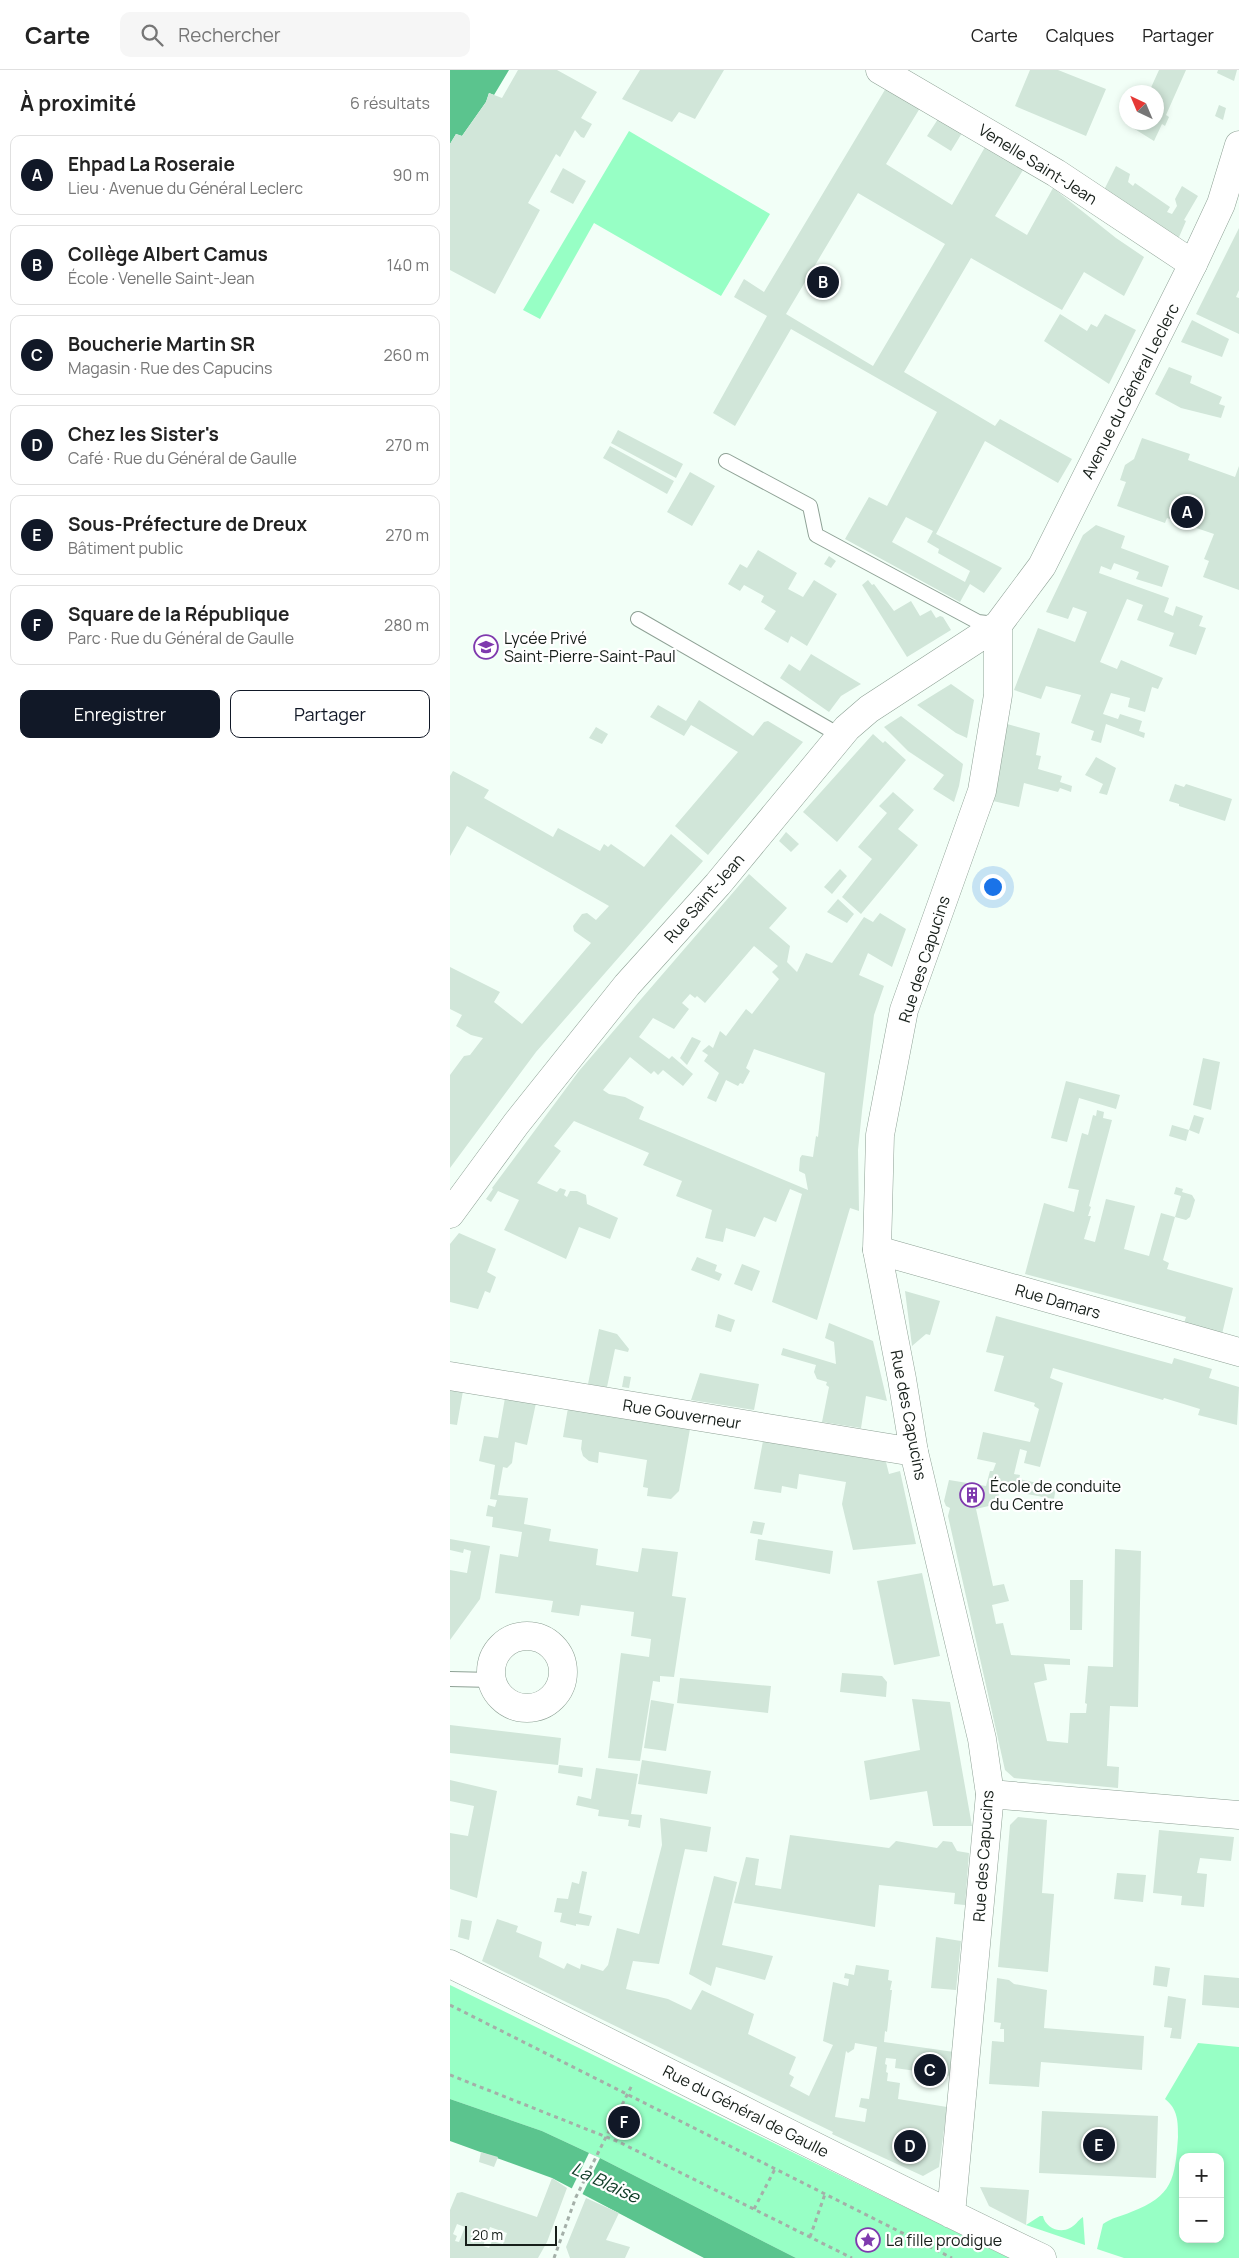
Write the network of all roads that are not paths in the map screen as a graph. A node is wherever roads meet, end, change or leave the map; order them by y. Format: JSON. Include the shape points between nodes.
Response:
{"nodes":[{"id":1,"x":880,"y":70,"type":"edge"},
{"id":2,"x":1239,"y":145,"type":"edge"},
{"id":3,"x":1193,"y":264,"type":"junction"},
{"id":4,"x":726,"y":461,"type":"dead end"},
{"id":5,"x":638,"y":619,"type":"dead end"},
{"id":6,"x":998,"y":625,"type":"junction"},
{"id":7,"x":841,"y":736,"type":"junction"},
{"id":8,"x":450,"y":1214,"type":"edge"},
{"id":9,"x":877,"y":1250,"type":"junction"},
{"id":10,"x":1239,"y":1352,"type":"edge"},
{"id":11,"x":450,"y":1376,"type":"edge"},
{"id":12,"x":914,"y":1452,"type":"junction"},
{"id":13,"x":450,"y":1679,"type":"edge"},
{"id":14,"x":492,"y":1680,"type":"dead end"},
{"id":15,"x":990,"y":1794,"type":"junction"},
{"id":16,"x":1239,"y":1815,"type":"edge"},
{"id":17,"x":450,"y":1964,"type":"edge"},
{"id":18,"x":951,"y":2214,"type":"junction"},
{"id":19,"x":1042,"y":2258,"type":"edge"}],
"edges":[{"from":1,"to":3,"type":"street","name":"Venelle Saint-Jean","via":[[1056,173]]},
{"from":2,"to":3,"type":"street","name":"Avenue du Général Leclerc","via":[[1221,204]]},
{"from":3,"to":6,"type":"street","name":"Avenue du Général Leclerc","via":[[1042,566]]},
{"from":4,"to":6,"type":"lane","via":[[810,506],[816,535],[978,622]]},
{"from":5,"to":7,"type":"lane"},
{"from":6,"to":7,"type":"street","name":"Rue Saint-Jean","via":[[869,709]]},
{"from":6,"to":9,"type":"street","name":"Rue des Capucins","via":[[998,696],[982,791],[900,1029],[880,1135]]},
{"from":7,"to":8,"type":"street","name":"Rue Saint-Jean","via":[[718,884],[627,985],[516,1124]]},
{"from":9,"to":10,"type":"street","name":"Rue Damars"},
{"from":9,"to":12,"type":"street","name":"Rue des Capucins"},
{"from":11,"to":12,"type":"street","name":"Rue Gouverneur"},
{"from":12,"to":15,"type":"street","name":"Rue des Capucins","via":[[982,1740]]},
{"from":13,"to":14,"type":"lane"},
{"from":15,"to":16,"type":"street"},
{"from":15,"to":18,"type":"street","name":"Rue des Capucins"},
{"from":17,"to":18,"type":"street","name":"Rue du Général de Gaulle"},
{"from":18,"to":19,"type":"street","name":"Rue du Général de Gaulle"}]}
